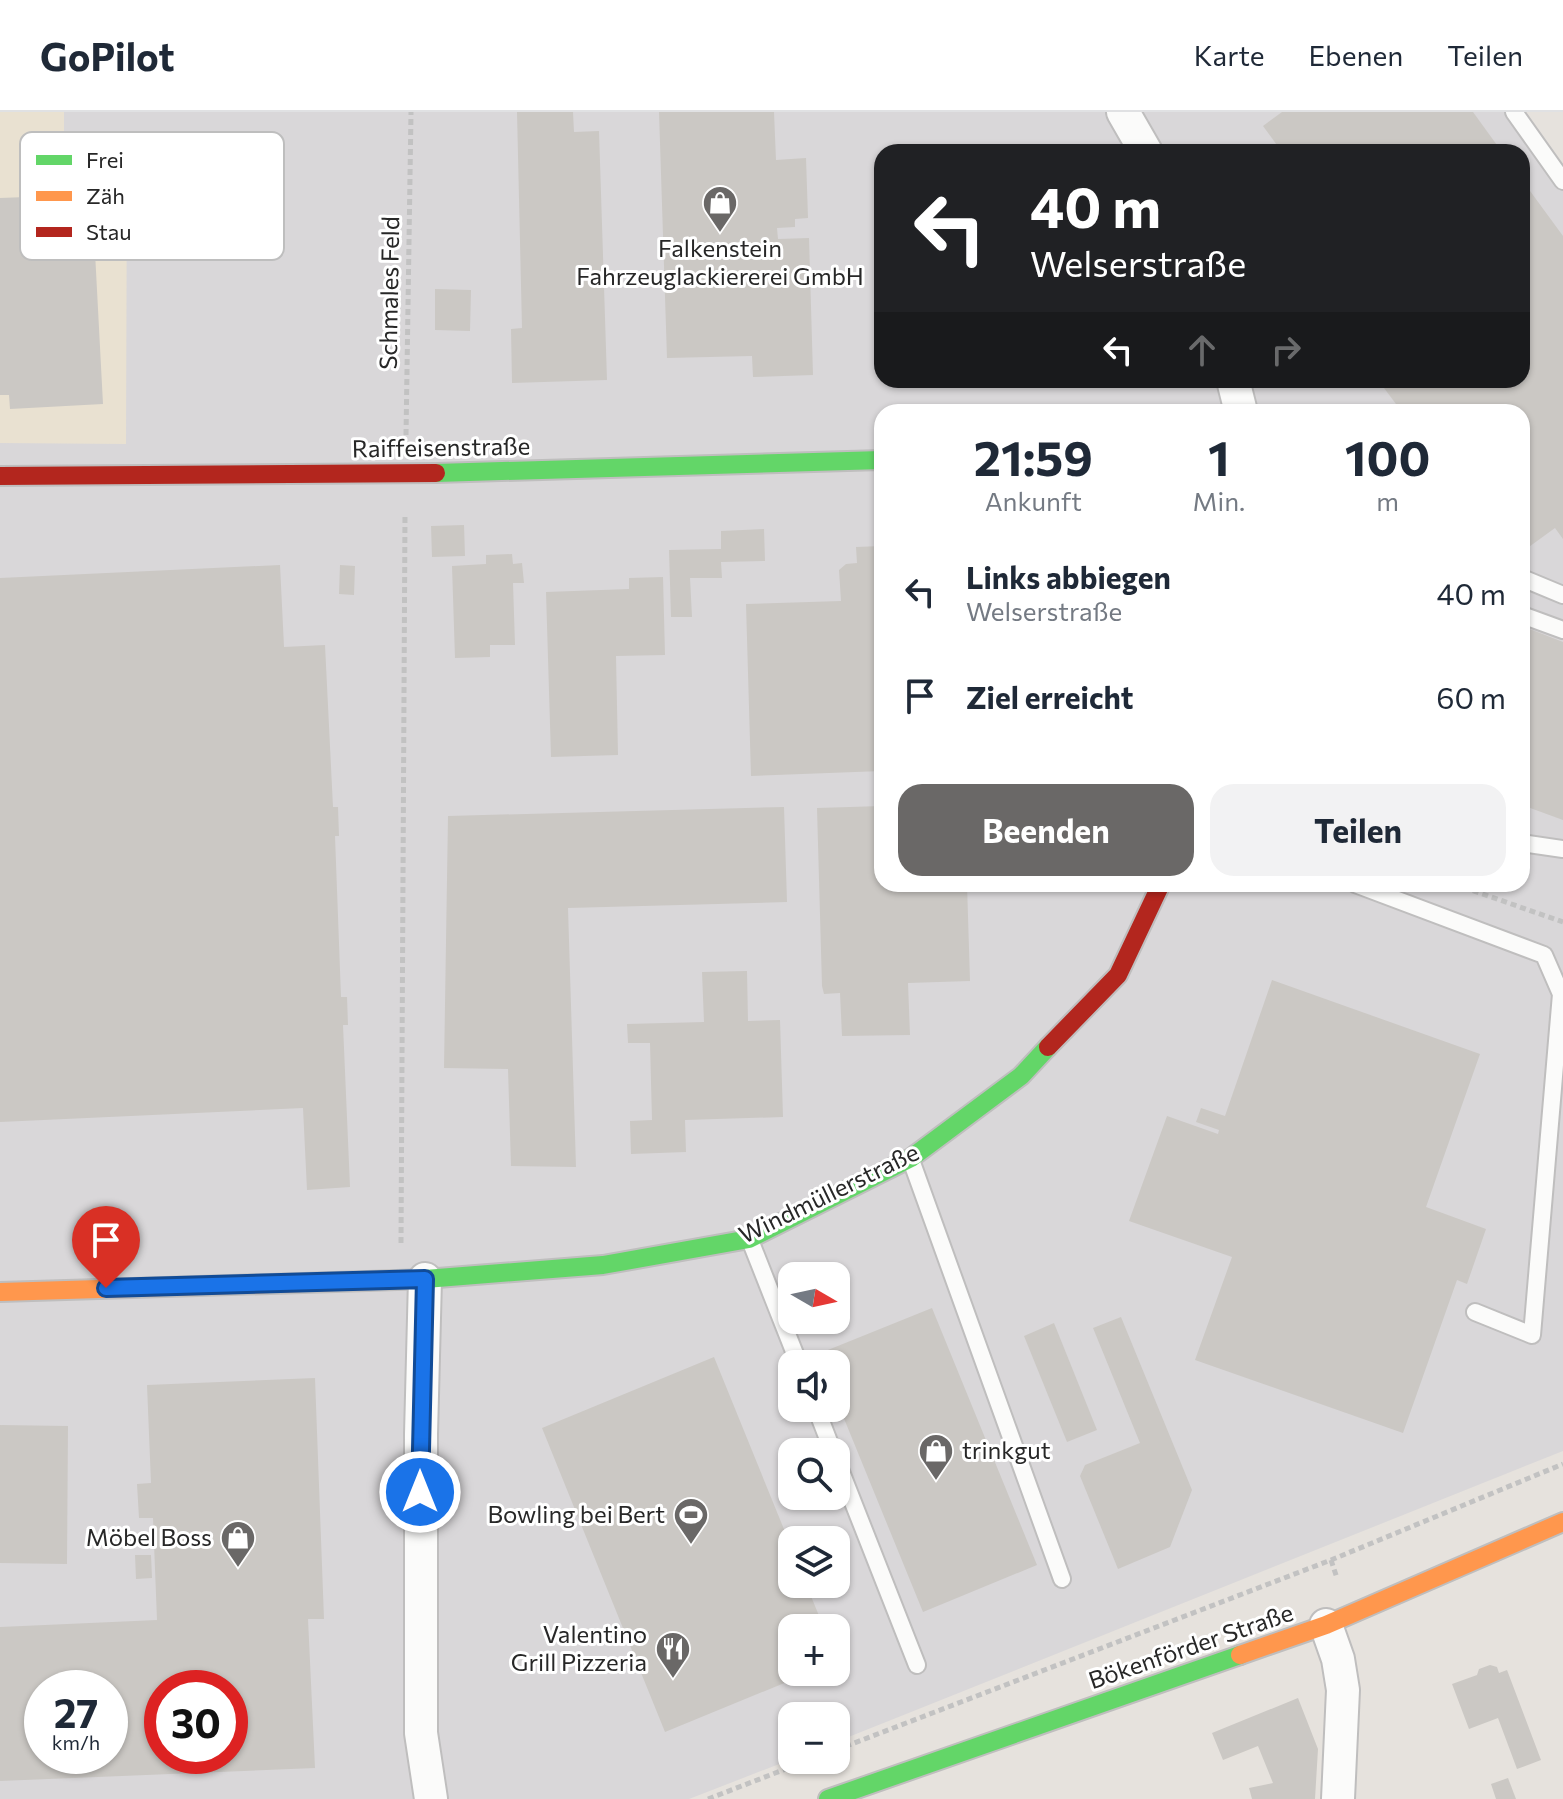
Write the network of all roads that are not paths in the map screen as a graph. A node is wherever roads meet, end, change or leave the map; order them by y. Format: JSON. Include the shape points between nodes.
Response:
{"nodes":[{"id":1,"x":1123,"y":112,"type":"edge"},
{"id":2,"x":1514,"y":112,"type":"edge"},
{"id":3,"x":1142,"y":144,"type":"edge"},
{"id":4,"x":1563,"y":181,"type":"edge"},
{"id":5,"x":874,"y":460,"type":"edge"},
{"id":6,"x":0,"y":476,"type":"edge"},
{"id":7,"x":1530,"y":581,"type":"edge"},
{"id":8,"x":1563,"y":595,"type":"edge"},
{"id":9,"x":1530,"y":618,"type":"edge"},
{"id":10,"x":1563,"y":630,"type":"edge"},
{"id":11,"x":1530,"y":844,"type":"edge"},
{"id":12,"x":1563,"y":849,"type":"edge"},
{"id":13,"x":1157,"y":892,"type":"edge"},
{"id":14,"x":1376,"y":892,"type":"edge"},
{"id":15,"x":911,"y":1158,"type":"junction"},
{"id":16,"x":749,"y":1239,"type":"junction"},
{"id":17,"x":413,"y":1279,"type":"junction"},
{"id":18,"x":0,"y":1292,"type":"edge"},
{"id":19,"x":1475,"y":1312,"type":"dead end"},
{"id":20,"x":793,"y":1350,"type":"edge"},
{"id":21,"x":850,"y":1495,"type":"edge"},
{"id":22,"x":1563,"y":1522,"type":"edge"},
{"id":23,"x":1062,"y":1579,"type":"dead end"},
{"id":24,"x":1326,"y":1625,"type":"junction"},
{"id":25,"x":917,"y":1665,"type":"dead end"},
{"id":26,"x":431,"y":1799,"type":"edge"},
{"id":27,"x":828,"y":1799,"type":"edge"},
{"id":28,"x":1338,"y":1799,"type":"edge"}],
"edges":[{"from":1,"to":3,"type":"street"},
{"from":2,"to":4,"type":"lane"},
{"from":5,"to":6,"type":"street","name":"Raiffeisenstraße","via":[[405,474]]},
{"from":7,"to":8,"type":"lane"},
{"from":9,"to":10,"type":"lane"},
{"from":11,"to":12,"type":"lane"},
{"from":13,"to":15,"type":"street","name":"Windmüllerstraße","via":[[1118,975],[1021,1076]]},
{"from":14,"to":19,"type":"lane","via":[[1544,955],[1561,994],[1532,1335]]},
{"from":15,"to":16,"type":"street","name":"Windmüllerstraße"},
{"from":15,"to":23,"type":"lane"},
{"from":16,"to":17,"type":"street","name":"Windmüllerstraße","via":[[603,1265]]},
{"from":16,"to":20,"type":"lane"},
{"from":17,"to":18,"type":"street","name":"Windmüllerstraße"},
{"from":17,"to":26,"type":"street","via":[[421,1718]]},
{"from":21,"to":25,"type":"lane"},
{"from":22,"to":24,"type":"street","name":"Bökenförder Straße"},
{"from":24,"to":27,"type":"street","name":"Bökenförder Straße"},
{"from":24,"to":28,"type":"street","via":[[1343,1690]]}]}
